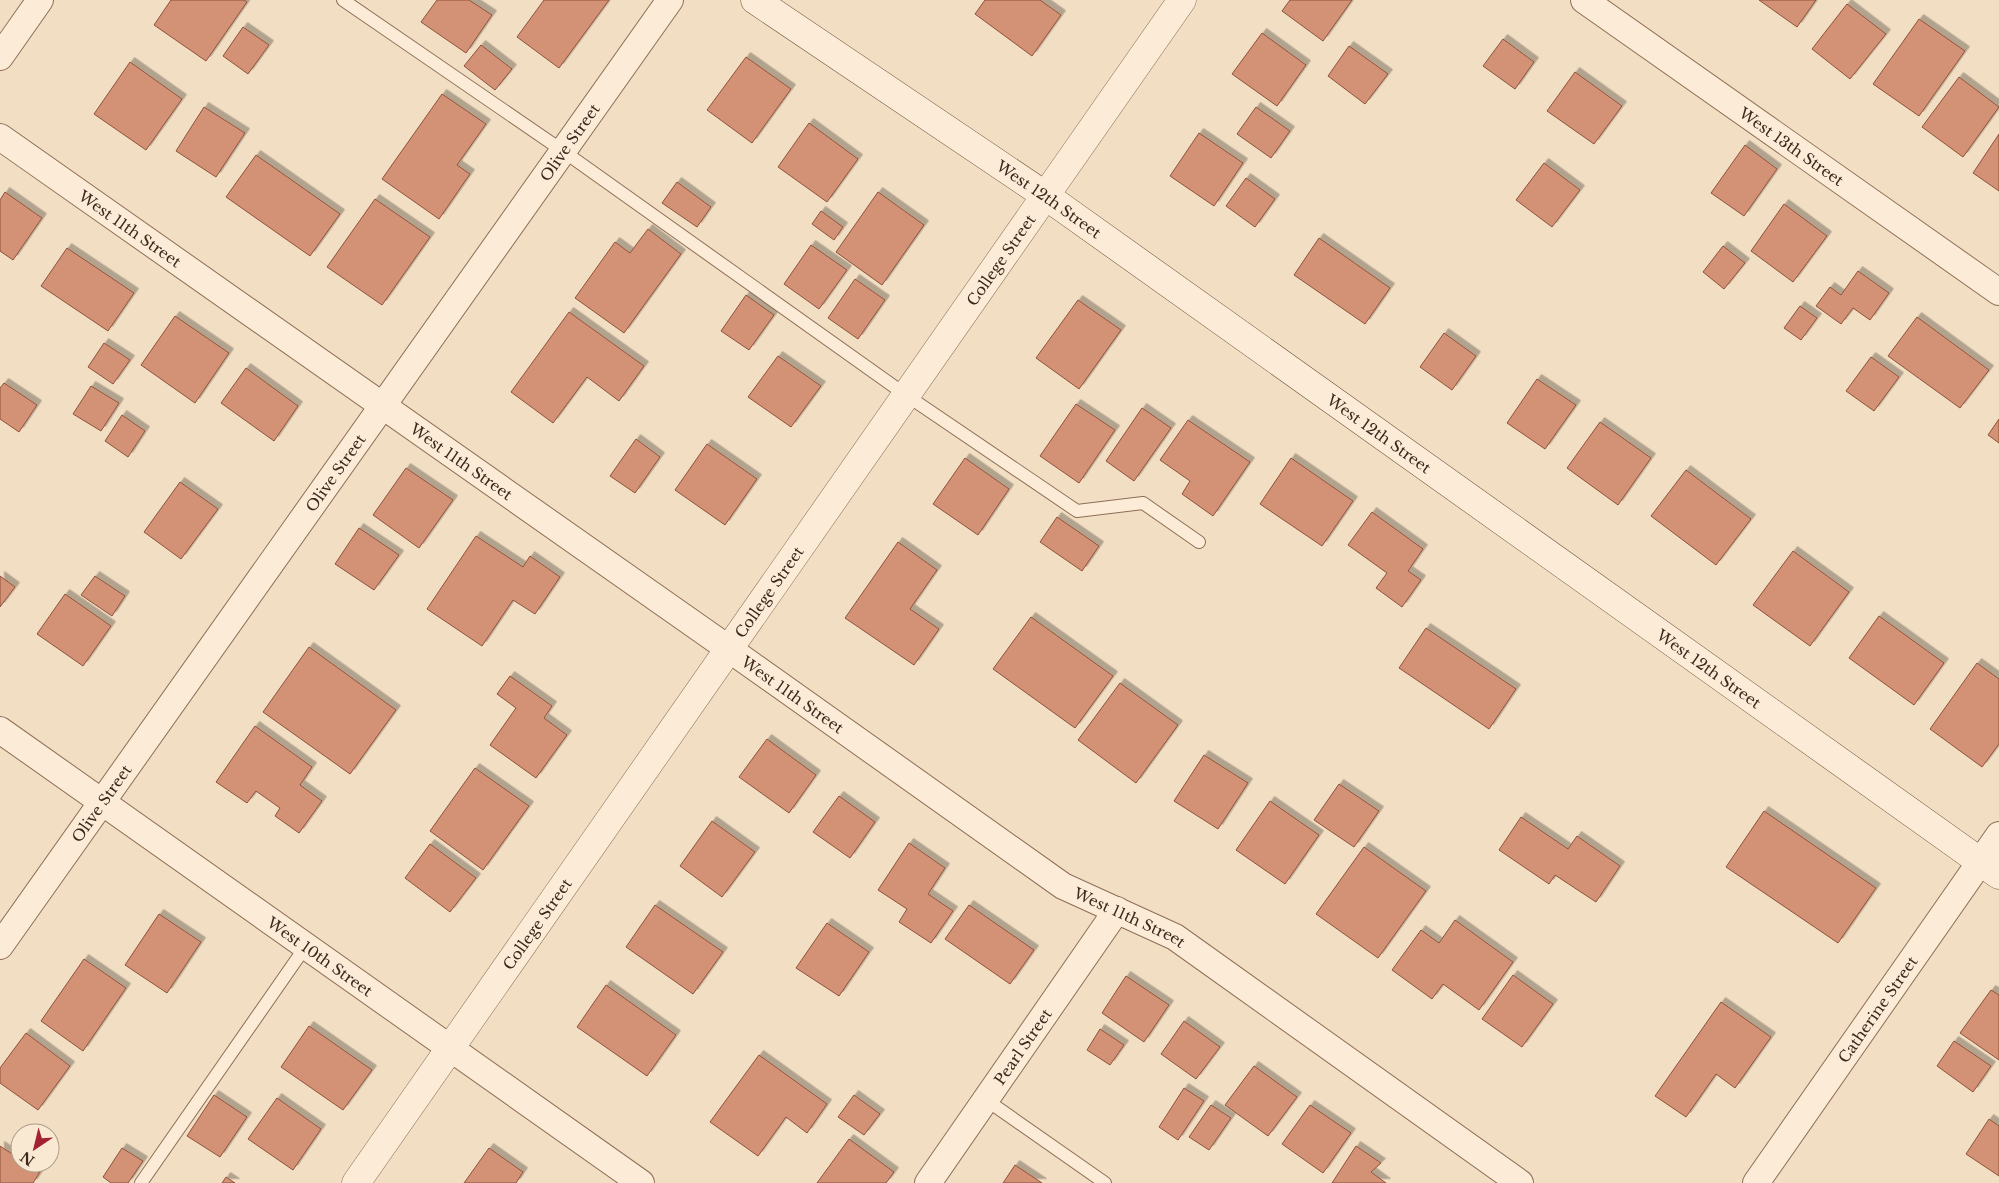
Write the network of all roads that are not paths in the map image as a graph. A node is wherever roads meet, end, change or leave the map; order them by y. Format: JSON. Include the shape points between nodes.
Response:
{"nodes":[{"id":1,"x":40,"y":0,"type":"edge"},
{"id":2,"x":343,"y":0,"type":"edge"},
{"id":3,"x":670,"y":0,"type":"edge"},
{"id":4,"x":755,"y":0,"type":"edge"},
{"id":5,"x":1182,"y":0,"type":"edge"},
{"id":6,"x":1584,"y":0,"type":"edge"},
{"id":7,"x":0,"y":57,"type":"edge"},
{"id":8,"x":0,"y":137,"type":"edge"},
{"id":9,"x":563,"y":151,"type":"junction"},
{"id":10,"x":1046,"y":196,"type":"junction"},
{"id":11,"x":1999,"y":292,"type":"edge"},
{"id":12,"x":906,"y":396,"type":"junction"},
{"id":13,"x":383,"y":406,"type":"junction"},
{"id":14,"x":1200,"y":542,"type":"dead end"},
{"id":15,"x":729,"y":649,"type":"junction"},
{"id":16,"x":0,"y":730,"type":"edge"},
{"id":17,"x":102,"y":802,"type":"junction"},
{"id":18,"x":1999,"y":835,"type":"edge"},
{"id":19,"x":1990,"y":868,"type":"edge"},
{"id":20,"x":1117,"y":910,"type":"junction"},
{"id":21,"x":0,"y":946,"type":"edge"},
{"id":22,"x":306,"y":946,"type":"junction"},
{"id":23,"x":450,"y":1048,"type":"junction"},
{"id":24,"x":985,"y":1099,"type":"junction"},
{"id":25,"x":140,"y":1183,"type":"edge"},
{"id":26,"x":356,"y":1183,"type":"edge"},
{"id":27,"x":641,"y":1183,"type":"edge"},
{"id":28,"x":928,"y":1183,"type":"edge"},
{"id":29,"x":1105,"y":1183,"type":"edge"},
{"id":30,"x":1520,"y":1183,"type":"edge"},
{"id":31,"x":1756,"y":1183,"type":"edge"}],
"edges":[{"from":1,"to":7,"type":"street"},
{"from":2,"to":9,"type":"lane"},
{"from":3,"to":9,"type":"street","name":"Olive Street"},
{"from":4,"to":10,"type":"main road","name":"West 12th Street"},
{"from":5,"to":10,"type":"main road","name":"College Street"},
{"from":6,"to":11,"type":"street","name":"West 13th Street"},
{"from":8,"to":13,"type":"street","name":"West 11th Street"},
{"from":9,"to":12,"type":"lane"},
{"from":9,"to":13,"type":"street","name":"Olive Street"},
{"from":10,"to":12,"type":"main road","name":"College Street"},
{"from":10,"to":19,"type":"main road","name":"West 12th Street"},
{"from":12,"to":14,"type":"lane","via":[[1077,511],[1143,503]]},
{"from":12,"to":15,"type":"main road","name":"College Street"},
{"from":13,"to":15,"type":"street","name":"West 11th Street"},
{"from":13,"to":17,"type":"street","name":"Olive Street"},
{"from":15,"to":20,"type":"street","name":"West 11th Street","via":[[1063,886]]},
{"from":15,"to":23,"type":"main road","name":"College Street"},
{"from":16,"to":17,"type":"street","name":"West 10th Street"},
{"from":17,"to":21,"type":"street","name":"Olive Street"},
{"from":17,"to":22,"type":"street","name":"West 10th Street"},
{"from":18,"to":19,"type":"street","name":"Catherine Street"},
{"from":19,"to":31,"type":"street","name":"Catherine Street"},
{"from":20,"to":24,"type":"street","name":"Pearl Street"},
{"from":20,"to":30,"type":"street","name":"West 11th Street","via":[[1176,937]]},
{"from":22,"to":23,"type":"street","name":"West 10th Street"},
{"from":22,"to":25,"type":"lane"},
{"from":23,"to":26,"type":"main road","name":"College Street"},
{"from":23,"to":27,"type":"street","name":"West 10th Street"},
{"from":24,"to":28,"type":"street","name":"Pearl Street"},
{"from":24,"to":29,"type":"lane"}]}
